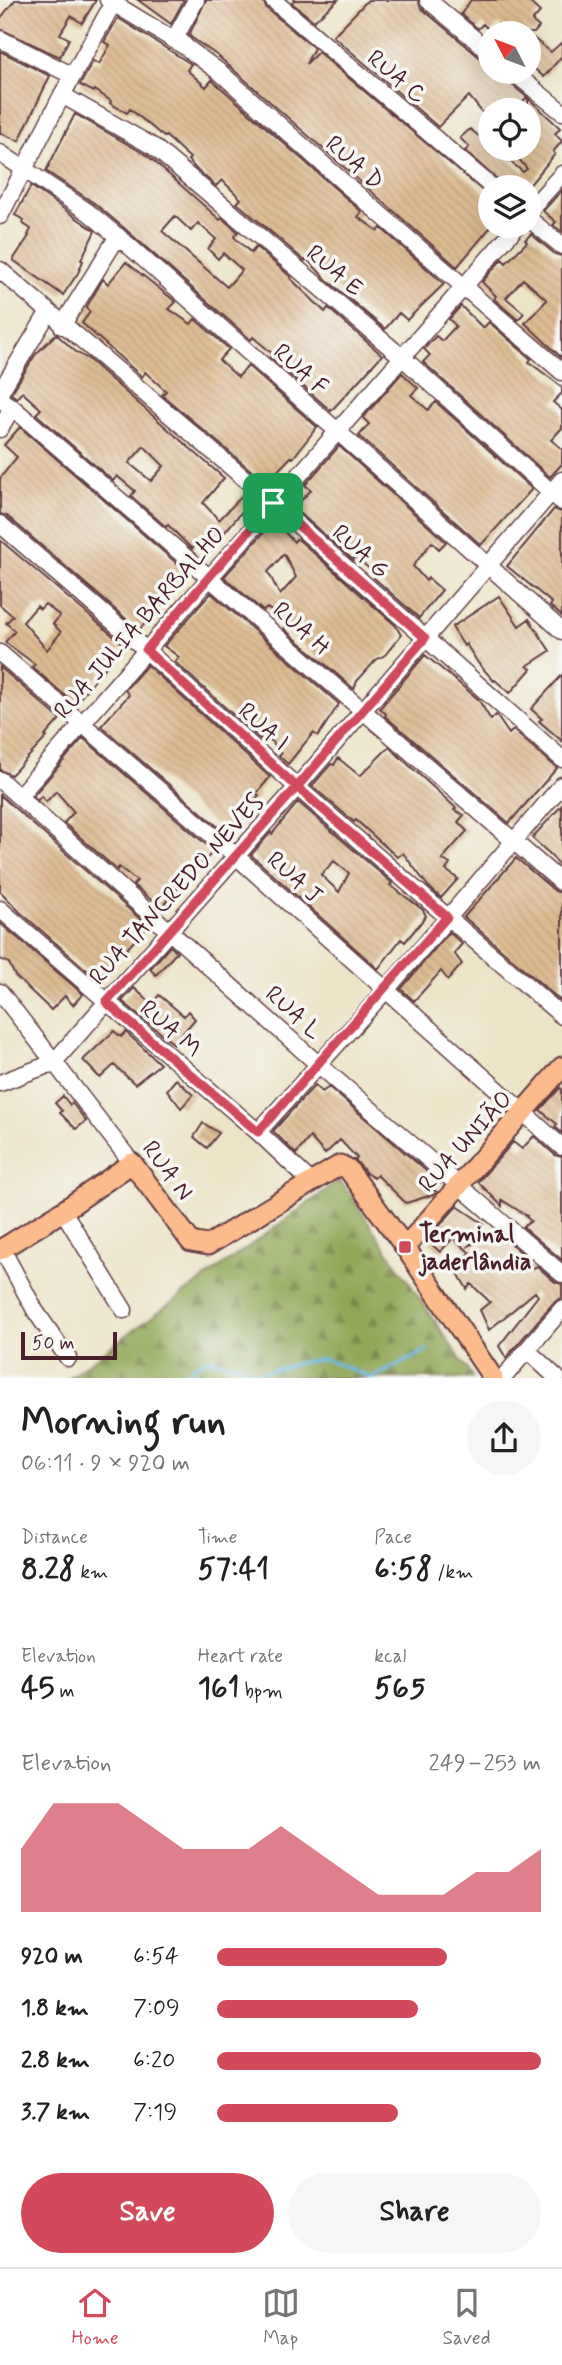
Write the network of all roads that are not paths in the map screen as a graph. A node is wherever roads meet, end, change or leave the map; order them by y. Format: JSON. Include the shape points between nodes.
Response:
{"nodes":[{"id":1,"x":197,"y":0,"type":"edge"},
{"id":2,"x":273,"y":0,"type":"edge"},
{"id":3,"x":428,"y":0,"type":"edge"},
{"id":4,"x":112,"y":1,"type":"edge"},
{"id":5,"x":0,"y":39,"type":"edge"},
{"id":6,"x":478,"y":42,"type":"edge"},
{"id":7,"x":187,"y":48,"type":"junction"},
{"id":8,"x":72,"y":76,"type":"junction"},
{"id":9,"x":527,"y":84,"type":"edge"},
{"id":10,"x":62,"y":94,"type":"junction"},
{"id":11,"x":562,"y":113,"type":"edge"},
{"id":12,"x":0,"y":153,"type":"edge"},
{"id":13,"x":24,"y":167,"type":"junction"},
{"id":14,"x":562,"y":174,"type":"edge"},
{"id":15,"x":478,"y":175,"type":"edge"},
{"id":16,"x":541,"y":197,"type":"edge"},
{"id":17,"x":0,"y":216,"type":"edge"},
{"id":18,"x":541,"y":229,"type":"edge"},
{"id":19,"x":118,"y":236,"type":"junction"},
{"id":20,"x":507,"y":238,"type":"edge"},
{"id":21,"x":562,"y":246,"type":"edge"},
{"id":22,"x":0,"y":270,"type":"edge"},
{"id":23,"x":464,"y":287,"type":"junction"},
{"id":24,"x":48,"y":313,"type":"junction"},
{"id":25,"x":62,"y":326,"type":"junction"},
{"id":26,"x":402,"y":358,"type":"junction"},
{"id":27,"x":562,"y":372,"type":"edge"},
{"id":28,"x":12,"y":407,"type":"junction"},
{"id":29,"x":0,"y":429,"type":"edge"},
{"id":30,"x":336,"y":431,"type":"junction"},
{"id":31,"x":558,"y":491,"type":"edge"},
{"id":32,"x":273,"y":503,"type":"junction"},
{"id":33,"x":0,"y":524,"type":"edge"},
{"id":34,"x":489,"y":566,"type":"junction"},
{"id":35,"x":209,"y":577,"type":"junction"},
{"id":36,"x":562,"y":631,"type":"edge"},
{"id":37,"x":425,"y":638,"type":"junction"},
{"id":38,"x":146,"y":650,"type":"junction"},
{"id":39,"x":0,"y":653,"type":"edge"},
{"id":40,"x":363,"y":710,"type":"junction"},
{"id":41,"x":81,"y":723,"type":"junction"},
{"id":42,"x":562,"y":759,"type":"edge"},
{"id":43,"x":0,"y":780,"type":"edge"},
{"id":44,"x":562,"y":785,"type":"edge"},
{"id":45,"x":297,"y":787,"type":"junction"},
{"id":46,"x":19,"y":796,"type":"junction"},
{"id":47,"x":512,"y":841,"type":"junction"},
{"id":48,"x":236,"y":856,"type":"junction"},
{"id":49,"x":562,"y":883,"type":"edge"},
{"id":50,"x":0,"y":909,"type":"edge"},
{"id":51,"x":447,"y":917,"type":"junction"},
{"id":52,"x":169,"y":931,"type":"junction"},
{"id":53,"x":386,"y":990,"type":"junction"},
{"id":54,"x":0,"y":992,"type":"edge"},
{"id":55,"x":106,"y":1002,"type":"junction"},
{"id":56,"x":562,"y":1016,"type":"edge"},
{"id":57,"x":53,"y":1063,"type":"junction"},
{"id":58,"x":319,"y":1065,"type":"junction"},
{"id":59,"x":562,"y":1067,"type":"edge"},
{"id":60,"x":0,"y":1083,"type":"edge"},
{"id":61,"x":523,"y":1113,"type":"junction"},
{"id":62,"x":258,"y":1132,"type":"junction"},
{"id":63,"x":562,"y":1147,"type":"edge"},
{"id":64,"x":132,"y":1163,"type":"junction"},
{"id":65,"x":312,"y":1182,"type":"junction"},
{"id":66,"x":458,"y":1184,"type":"junction"},
{"id":67,"x":63,"y":1211,"type":"junction"},
{"id":68,"x":405,"y":1247,"type":"junction"},
{"id":69,"x":1,"y":1249,"type":"edge"},
{"id":70,"x":562,"y":1274,"type":"edge"},
{"id":71,"x":562,"y":1309,"type":"edge"},
{"id":72,"x":124,"y":1310,"type":"dead end"},
{"id":73,"x":528,"y":1350,"type":"junction"},
{"id":74,"x":68,"y":1358,"type":"dead end"},
{"id":75,"x":493,"y":1378,"type":"edge"},
{"id":76,"x":503,"y":1378,"type":"edge"},
{"id":77,"x":557,"y":1378,"type":"edge"}],
"edges":[{"from":1,"to":7,"type":"street","via":[[176,36]]},
{"from":2,"to":15,"type":"street","name":"RUA C"},
{"from":3,"to":6,"type":"street"},
{"from":4,"to":7,"type":"street","name":"RUA D"},
{"from":4,"to":8,"type":"street"},
{"from":5,"to":8,"type":"street"},
{"from":7,"to":23,"type":"street","name":"RUA D"},
{"from":8,"to":10,"type":"street"},
{"from":9,"to":11,"type":"street"},
{"from":10,"to":13,"type":"street"},
{"from":10,"to":26,"type":"street","name":"RUA E","via":[[154,147]]},
{"from":12,"to":13,"type":"street","name":"RUA F"},
{"from":13,"to":17,"type":"street"},
{"from":13,"to":19,"type":"street","name":"RUA F"},
{"from":14,"to":16,"type":"street"},
{"from":18,"to":21,"type":"street"},
{"from":19,"to":25,"type":"street"},
{"from":19,"to":30,"type":"street","name":"RUA F"},
{"from":20,"to":23,"type":"street","name":"RUA JULIA BARBALHO"},
{"from":22,"to":24,"type":"street","name":"RUA G"},
{"from":23,"to":26,"type":"street","name":"RUA JULIA BARBALHO"},
{"from":23,"to":27,"type":"street","name":"RUA D"},
{"from":24,"to":25,"type":"street","name":"RUA G"},
{"from":24,"to":28,"type":"street","via":[[0,394]]},
{"from":25,"to":32,"type":"street","name":"RUA G"},
{"from":26,"to":30,"type":"street","name":"RUA JULIA BARBALHO"},
{"from":26,"to":31,"type":"street","name":"RUA E"},
{"from":28,"to":29,"type":"street"},
{"from":28,"to":35,"type":"street","name":"RUA H"},
{"from":30,"to":32,"type":"street","name":"RUA JULIA BARBALHO"},
{"from":30,"to":34,"type":"street","name":"RUA F"},
{"from":31,"to":34,"type":"street","name":"RUA TANCREDO NEVES"},
{"from":32,"to":35,"type":"street","name":"RUA JULIA BARBALHO"},
{"from":32,"to":37,"type":"street","name":"RUA G"},
{"from":33,"to":38,"type":"street","name":"RUA I"},
{"from":34,"to":36,"type":"street","name":"RUA F"},
{"from":34,"to":37,"type":"street","name":"RUA TANCREDO NEVES"},
{"from":35,"to":38,"type":"street","name":"RUA JULIA BARBALHO"},
{"from":35,"to":40,"type":"street","name":"RUA H"},
{"from":37,"to":40,"type":"street","name":"RUA TANCREDO NEVES"},
{"from":37,"to":42,"type":"street","name":"RUA G"},
{"from":38,"to":41,"type":"street","name":"RUA JULIA BARBALHO"},
{"from":38,"to":45,"type":"street","name":"RUA I"},
{"from":39,"to":41,"type":"street","name":"RUA J"},
{"from":40,"to":45,"type":"street","name":"RUA TANCREDO NEVES"},
{"from":40,"to":47,"type":"street","name":"RUA H"},
{"from":41,"to":46,"type":"street","name":"RUA JULIA BARBALHO"},
{"from":41,"to":48,"type":"street","name":"RUA J"},
{"from":43,"to":46,"type":"street","name":"RUA L"},
{"from":44,"to":47,"type":"street"},
{"from":45,"to":48,"type":"street","name":"RUA TANCREDO NEVES"},
{"from":45,"to":51,"type":"street","name":"RUA I"},
{"from":46,"to":52,"type":"street","name":"RUA L"},
{"from":47,"to":49,"type":"street","name":"RUA H"},
{"from":47,"to":51,"type":"street"},
{"from":48,"to":52,"type":"street","name":"RUA TANCREDO NEVES"},
{"from":48,"to":53,"type":"street","name":"RUA J"},
{"from":50,"to":55,"type":"street","name":"RUA M"},
{"from":51,"to":53,"type":"street"},
{"from":51,"to":56,"type":"street","name":"RUA I"},
{"from":52,"to":55,"type":"street","name":"RUA TANCREDO NEVES"},
{"from":52,"to":58,"type":"street","name":"RUA L"},
{"from":53,"to":58,"type":"street"},
{"from":53,"to":61,"type":"street","name":"RUA J"},
{"from":54,"to":57,"type":"street","name":"RUA N"},
{"from":55,"to":57,"type":"street","name":"RUA TANCREDO NEVES"},
{"from":55,"to":62,"type":"street","name":"RUA M"},
{"from":57,"to":60,"type":"street","name":"RUA TANCREDO NEVES"},
{"from":57,"to":64,"type":"street","name":"RUA N"},
{"from":58,"to":62,"type":"street"},
{"from":58,"to":66,"type":"street","name":"RUA L"},
{"from":59,"to":61,"type":"main road","name":"RUA UNIÃO"},
{"from":61,"to":63,"type":"street"},
{"from":61,"to":66,"type":"main road","name":"RUA UNIÃO"},
{"from":62,"to":65,"type":"street","name":"RUA M"},
{"from":64,"to":65,"type":"main road","name":"RUA N","via":[[191,1242],[208,1245]]},
{"from":64,"to":67,"type":"main road"},
{"from":65,"to":68,"type":"main road","name":"RUA N","via":[[340,1165],[348,1169]]},
{"from":66,"to":68,"type":"main road","name":"RUA UNIÃO"},
{"from":66,"to":70,"type":"street","name":"RUA L"},
{"from":67,"to":69,"type":"main road"},
{"from":67,"to":72,"type":"street"},
{"from":68,"to":75,"type":"main road"},
{"from":69,"to":74,"type":"street"},
{"from":71,"to":73,"type":"street"},
{"from":73,"to":76,"type":"street"},
{"from":73,"to":77,"type":"street"}]}
